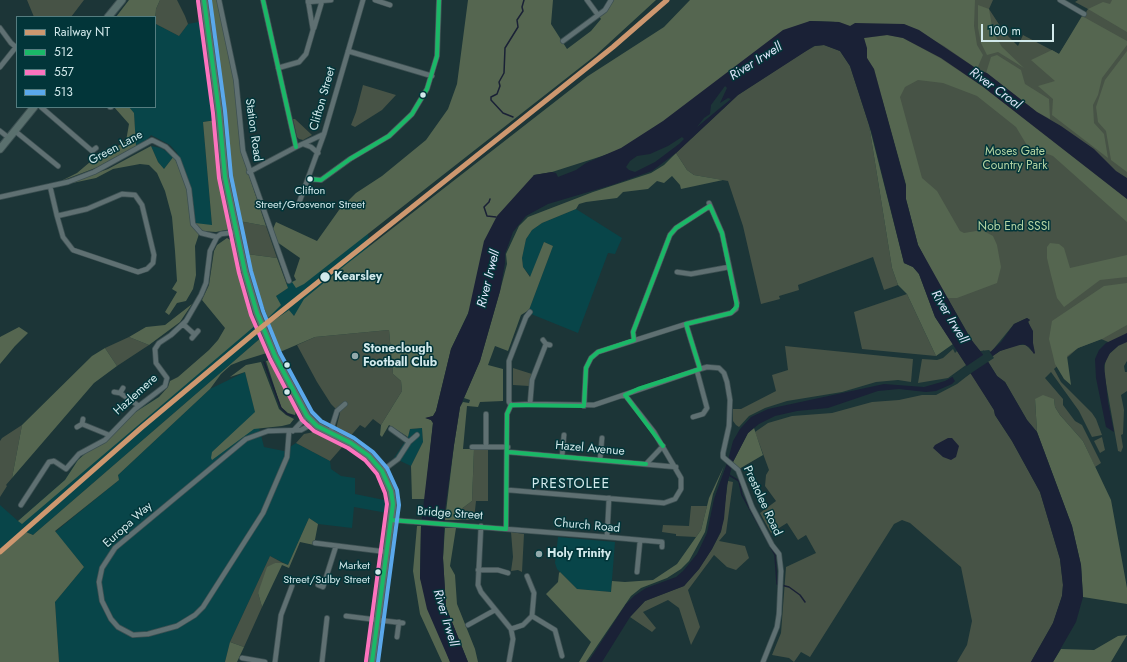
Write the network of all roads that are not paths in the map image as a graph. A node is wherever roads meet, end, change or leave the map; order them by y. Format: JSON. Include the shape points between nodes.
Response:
{"nodes":[{"id":1,"x":122,"y":0,"type":"edge"},
{"id":2,"x":204,"y":0,"type":"edge"},
{"id":3,"x":219,"y":0,"type":"edge"},
{"id":4,"x":263,"y":0,"type":"edge"},
{"id":5,"x":331,"y":0,"type":"edge"},
{"id":6,"x":363,"y":0,"type":"edge"},
{"id":7,"x":375,"y":0,"type":"edge"},
{"id":8,"x":439,"y":0,"type":"edge"},
{"id":9,"x":587,"y":0,"type":"edge"},
{"id":10,"x":611,"y":0,"type":"edge"},
{"id":11,"x":1060,"y":0,"type":"edge"},
{"id":12,"x":308,"y":1,"type":"edge"},
{"id":13,"x":322,"y":1,"type":"edge"},
{"id":14,"x":390,"y":5,"type":"dead end"},
{"id":15,"x":1084,"y":14,"type":"dead end"},
{"id":16,"x":598,"y":15,"type":"junction"},
{"id":17,"x":109,"y":16,"type":"edge"},
{"id":18,"x":0,"y":28,"type":"edge"},
{"id":19,"x":313,"y":30,"type":"junction"},
{"id":20,"x":563,"y":41,"type":"dead end"},
{"id":21,"x":16,"y":47,"type":"edge"},
{"id":22,"x":348,"y":51,"type":"junction"},
{"id":23,"x":1,"y":68,"type":"edge"},
{"id":24,"x":278,"y":68,"type":"junction"},
{"id":25,"x":432,"y":76,"type":"junction"},
{"id":26,"x":33,"y":108,"type":"edge"},
{"id":27,"x":42,"y":108,"type":"edge"},
{"id":28,"x":0,"y":131,"type":"edge"},
{"id":29,"x":15,"y":131,"type":"junction"},
{"id":30,"x":324,"y":134,"type":"junction"},
{"id":31,"x":9,"y":138,"type":"junction"},
{"id":32,"x":303,"y":144,"type":"junction"},
{"id":33,"x":296,"y":147,"type":"junction"},
{"id":34,"x":96,"y":148,"type":"dead end"},
{"id":35,"x":0,"y":149,"type":"edge"},
{"id":36,"x":318,"y":153,"type":"junction"},
{"id":37,"x":58,"y":166,"type":"dead end"},
{"id":38,"x":249,"y":172,"type":"junction"},
{"id":39,"x":309,"y":179,"type":"junction"},
{"id":40,"x":50,"y":186,"type":"junction"},
{"id":41,"x":0,"y":197,"type":"edge"},
{"id":42,"x":299,"y":203,"type":"dead end"},
{"id":43,"x":57,"y":216,"type":"junction"},
{"id":44,"x":236,"y":232,"type":"junction"},
{"id":45,"x":217,"y":237,"type":"junction"},
{"id":46,"x":729,"y":266,"type":"junction"},
{"id":47,"x":680,"y":271,"type":"dead end"},
{"id":48,"x":289,"y":281,"type":"dead end"},
{"id":49,"x":530,"y":312,"type":"dead end"},
{"id":50,"x":182,"y":324,"type":"junction"},
{"id":51,"x":686,"y":324,"type":"junction"},
{"id":52,"x":195,"y":334,"type":"dead end"},
{"id":53,"x":634,"y":340,"type":"junction"},
{"id":54,"x":546,"y":343,"type":"dead end"},
{"id":55,"x":699,"y":370,"type":"junction"},
{"id":56,"x":123,"y":388,"type":"dead end"},
{"id":57,"x":114,"y":392,"type":"dead end"},
{"id":58,"x":120,"y":392,"type":"junction"},
{"id":59,"x":625,"y":395,"type":"junction"},
{"id":60,"x":345,"y":404,"type":"dead end"},
{"id":61,"x":530,"y":404,"type":"junction"},
{"id":62,"x":511,"y":405,"type":"junction"},
{"id":63,"x":139,"y":406,"type":"junction"},
{"id":64,"x":584,"y":406,"type":"junction"},
{"id":65,"x":486,"y":414,"type":"dead end"},
{"id":66,"x":307,"y":416,"type":"junction"},
{"id":67,"x":693,"y":417,"type":"dead end"},
{"id":68,"x":81,"y":423,"type":"dead end"},
{"id":69,"x":314,"y":423,"type":"junction"},
{"id":70,"x":391,"y":430,"type":"dead end"},
{"id":71,"x":291,"y":431,"type":"junction"},
{"id":72,"x":330,"y":433,"type":"junction"},
{"id":73,"x":109,"y":435,"type":"junction"},
{"id":74,"x":417,"y":435,"type":"dead end"},
{"id":75,"x":564,"y":436,"type":"dead end"},
{"id":76,"x":602,"y":438,"type":"dead end"},
{"id":77,"x":409,"y":442,"type":"junction"},
{"id":78,"x":663,"y":446,"type":"junction"},
{"id":79,"x":472,"y":447,"type":"dead end"},
{"id":80,"x":486,"y":447,"type":"junction"},
{"id":81,"x":508,"y":450,"type":"junction"},
{"id":82,"x":562,"y":456,"type":"junction"},
{"id":83,"x":600,"y":460,"type":"junction"},
{"id":84,"x":646,"y":464,"type":"junction"},
{"id":85,"x":676,"y":467,"type":"junction"},
{"id":86,"x":382,"y":471,"type":"junction"},
{"id":87,"x":36,"y":481,"type":"junction"},
{"id":88,"x":42,"y":483,"type":"dead end"},
{"id":89,"x":508,"y":490,"type":"junction"},
{"id":90,"x":609,"y":498,"type":"junction"},
{"id":91,"x":21,"y":505,"type":"dead end"},
{"id":92,"x":391,"y":520,"type":"junction"},
{"id":93,"x":481,"y":526,"type":"junction"},
{"id":94,"x":506,"y":529,"type":"junction"},
{"id":95,"x":607,"y":537,"type":"junction"},
{"id":96,"x":640,"y":541,"type":"junction"},
{"id":97,"x":315,"y":543,"type":"dead end"},
{"id":98,"x":336,"y":546,"type":"junction"},
{"id":99,"x":662,"y":546,"type":"dead end"},
{"id":100,"x":387,"y":552,"type":"junction"},
{"id":101,"x":478,"y":570,"type":"junction"},
{"id":102,"x":637,"y":572,"type":"dead end"},
{"id":103,"x":508,"y":573,"type":"dead end"},
{"id":104,"x":527,"y":576,"type":"dead end"},
{"id":105,"x":318,"y":585,"type":"dead end"},
{"id":106,"x":292,"y":586,"type":"dead end"},
{"id":107,"x":495,"y":610,"type":"junction"},
{"id":108,"x":346,"y":616,"type":"dead end"},
{"id":109,"x":532,"y":616,"type":"junction"},
{"id":110,"x":327,"y":618,"type":"dead end"},
{"id":111,"x":378,"y":620,"type":"junction"},
{"id":112,"x":476,"y":621,"type":"junction"},
{"id":113,"x":468,"y":625,"type":"dead end"},
{"id":114,"x":326,"y":628,"type":"junction"},
{"id":115,"x":332,"y":628,"type":"dead end"},
{"id":116,"x":479,"y":628,"type":"dead end"},
{"id":117,"x":511,"y":629,"type":"junction"},
{"id":118,"x":397,"y":637,"type":"dead end"},
{"id":119,"x":568,"y":649,"type":"dead end"},
{"id":120,"x":560,"y":651,"type":"junction"},
{"id":121,"x":562,"y":656,"type":"dead end"},
{"id":122,"x":242,"y":658,"type":"dead end"},
{"id":123,"x":265,"y":662,"type":"edge"},
{"id":124,"x":275,"y":662,"type":"edge"},
{"id":125,"x":322,"y":662,"type":"edge"},
{"id":126,"x":372,"y":662,"type":"edge"},
{"id":127,"x":509,"y":662,"type":"edge"},
{"id":128,"x":763,"y":662,"type":"edge"}],
"edges":[{"from":1,"to":17,"type":"main road"},
{"from":2,"to":44,"type":"main road","via":[[225,177]]},
{"from":3,"to":38,"type":"street","name":"Station Road","via":[[236,80],[243,151]]},
{"from":4,"to":24,"type":"street"},
{"from":5,"to":13,"type":"street"},
{"from":6,"to":22,"type":"street","name":"Clifton Street"},
{"from":7,"to":14,"type":"street"},
{"from":8,"to":25,"type":"street","via":[[437,56]]},
{"from":9,"to":16,"type":"street"},
{"from":10,"to":16,"type":"street","via":[[605,10]]},
{"from":11,"to":15,"type":"street"},
{"from":12,"to":13,"type":"street"},
{"from":12,"to":19,"type":"street"},
{"from":13,"to":19,"type":"street"},
{"from":16,"to":20,"type":"street"},
{"from":18,"to":21,"type":"street"},
{"from":19,"to":24,"type":"street","via":[[303,59]]},
{"from":21,"to":23,"type":"street"},
{"from":22,"to":25,"type":"street"},
{"from":22,"to":30,"type":"street","name":"Clifton Street"},
{"from":24,"to":33,"type":"street"},
{"from":25,"to":39,"type":"street","via":[[412,114],[388,136],[321,180]]},
{"from":26,"to":29,"type":"main road"},
{"from":27,"to":34,"type":"street","via":[[92,151]]},
{"from":28,"to":31,"type":"street"},
{"from":29,"to":31,"type":"main road"},
{"from":29,"to":37,"type":"street"},
{"from":30,"to":32,"type":"street"},
{"from":30,"to":36,"type":"street","name":"Clifton Street"},
{"from":31,"to":35,"type":"main road"},
{"from":32,"to":33,"type":"street"},
{"from":32,"to":36,"type":"street"},
{"from":33,"to":38,"type":"street"},
{"from":36,"to":39,"type":"street","name":"Clifton Street"},
{"from":38,"to":48,"type":"street","name":"Station Road"},
{"from":39,"to":42,"type":"street","name":"Clifton Street"},
{"from":40,"to":41,"type":"street"},
{"from":40,"to":43,"type":"street"},
{"from":40,"to":45,"type":"street","name":"Green Lane","via":[[94,172],[152,140],[166,147],[178,158],[189,189],[193,224],[201,233]]},
{"from":43,"to":43,"type":"street","via":[[87,208],[122,194],[135,195],[142,205],[154,255],[152,263],[147,270],[138,272],[79,253],[66,242]]},
{"from":44,"to":45,"type":"street"},
{"from":44,"to":66,"type":"main road","via":[[257,314],[275,356]]},
{"from":45,"to":50,"type":"street","name":"Hazlemere","via":[[210,251],[206,283]]},
{"from":46,"to":47,"type":"street","via":[[691,274]]},
{"from":46,"to":51,"type":"street","via":[[737,302],[736,309],[731,313]]},
{"from":46,"to":53,"type":"street","via":[[719,225],[710,205],[670,235],[633,332]]},
{"from":49,"to":62,"type":"street","via":[[509,361]]},
{"from":50,"to":52,"type":"street"},
{"from":50,"to":63,"type":"street","name":"Hazlemere","via":[[154,349],[156,363],[166,376],[167,384]]},
{"from":51,"to":53,"type":"street"},
{"from":51,"to":55,"type":"street"},
{"from":53,"to":64,"type":"street","via":[[598,352],[591,358],[586,368]]},
{"from":54,"to":61,"type":"street","via":[[532,380]]},
{"from":55,"to":59,"type":"street"},
{"from":55,"to":67,"type":"street","via":[[707,408],[703,414]]},
{"from":55,"to":128,"type":"street","name":"Prestolee Road","via":[[719,368],[727,382],[730,412],[722,453],[738,470],[748,499],[779,554],[779,614],[777,627]]},
{"from":56,"to":58,"type":"street"},
{"from":57,"to":58,"type":"street"},
{"from":58,"to":63,"type":"street"},
{"from":59,"to":64,"type":"street","via":[[601,404]]},
{"from":59,"to":78,"type":"street"},
{"from":60,"to":72,"type":"street","via":[[337,411]]},
{"from":61,"to":62,"type":"street"},
{"from":61,"to":64,"type":"street"},
{"from":62,"to":81,"type":"street","via":[[507,414]]},
{"from":63,"to":73,"type":"street","name":"Hazlemere"},
{"from":65,"to":80,"type":"street"},
{"from":66,"to":69,"type":"main road"},
{"from":66,"to":71,"type":"street"},
{"from":68,"to":73,"type":"street"},
{"from":69,"to":71,"type":"street","name":"Europa Way","via":[[301,430]]},
{"from":69,"to":72,"type":"main road"},
{"from":70,"to":77,"type":"street"},
{"from":71,"to":71,"type":"street","name":"Europa Way","via":[[287,457],[263,513],[203,608],[177,626],[148,634],[133,635],[118,627],[111,620],[102,601],[99,582],[102,568],[115,548],[246,439],[268,431]]},
{"from":72,"to":86,"type":"main road","via":[[361,449]]},
{"from":73,"to":87,"type":"street","name":"Hazlemere","via":[[105,440],[79,454],[66,469],[54,461],[49,462]]},
{"from":74,"to":77,"type":"street"},
{"from":75,"to":82,"type":"street"},
{"from":76,"to":83,"type":"street"},
{"from":77,"to":86,"type":"street","via":[[398,459]]},
{"from":78,"to":84,"type":"street"},
{"from":78,"to":85,"type":"street"},
{"from":79,"to":80,"type":"street","name":"Hazel Avenue"},
{"from":80,"to":81,"type":"street","name":"Hazel Avenue"},
{"from":81,"to":82,"type":"street","name":"Hazel Avenue"},
{"from":81,"to":89,"type":"street"},
{"from":82,"to":83,"type":"street","name":"Hazel Avenue"},
{"from":83,"to":84,"type":"street","name":"Hazel Avenue"},
{"from":84,"to":85,"type":"street","name":"Hazel Avenue"},
{"from":85,"to":90,"type":"street","via":[[682,484],[679,495],[670,502]]},
{"from":86,"to":92,"type":"main road","via":[[392,497]]},
{"from":87,"to":88,"type":"street"},
{"from":87,"to":91,"type":"street","name":"Hazlemere"},
{"from":89,"to":90,"type":"street"},
{"from":89,"to":94,"type":"street"},
{"from":90,"to":95,"type":"street"},
{"from":92,"to":93,"type":"street","name":"Bridge Street"},
{"from":92,"to":100,"type":"main road"},
{"from":93,"to":94,"type":"street","name":"Bridge Street"},
{"from":93,"to":101,"type":"street"},
{"from":94,"to":95,"type":"street","name":"Church Road"},
{"from":95,"to":96,"type":"street","name":"Church Road"},
{"from":96,"to":99,"type":"street","name":"Church Road","via":[[662,542]]},
{"from":96,"to":102,"type":"street","via":[[640,564]]},
{"from":97,"to":98,"type":"street"},
{"from":98,"to":100,"type":"street"},
{"from":98,"to":105,"type":"street","via":[[323,586]]},
{"from":100,"to":111,"type":"main road"},
{"from":101,"to":103,"type":"street"},
{"from":101,"to":107,"type":"street","via":[[479,589]]},
{"from":104,"to":109,"type":"street","via":[[533,580]]},
{"from":106,"to":124,"type":"street","via":[[281,615]]},
{"from":107,"to":112,"type":"street"},
{"from":107,"to":117,"type":"street"},
{"from":108,"to":111,"type":"street"},
{"from":109,"to":117,"type":"street","via":[[523,625]]},
{"from":109,"to":120,"type":"street","via":[[555,630]]},
{"from":110,"to":114,"type":"street"},
{"from":111,"to":118,"type":"street","via":[[401,622]]},
{"from":111,"to":126,"type":"main road"},
{"from":112,"to":113,"type":"street"},
{"from":112,"to":116,"type":"street"},
{"from":114,"to":115,"type":"street"},
{"from":114,"to":125,"type":"street"},
{"from":117,"to":127,"type":"street","via":[[513,639]]},
{"from":119,"to":120,"type":"street"},
{"from":120,"to":121,"type":"street"},
{"from":122,"to":123,"type":"street"}]}
